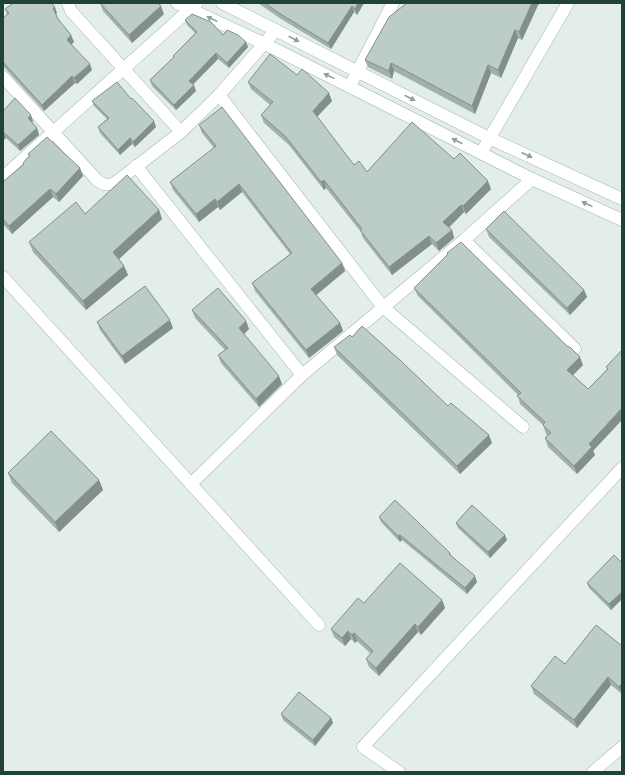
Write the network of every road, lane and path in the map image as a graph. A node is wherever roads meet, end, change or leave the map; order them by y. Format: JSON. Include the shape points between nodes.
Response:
{"nodes":[{"id":1,"x":68,"y":3,"type":"edge"},
{"id":2,"x":177,"y":3,"type":"edge"},
{"id":3,"x":222,"y":3,"type":"edge"},
{"id":4,"x":393,"y":3,"type":"edge"},
{"id":5,"x":568,"y":3,"type":"edge"},
{"id":6,"x":194,"y":6,"type":"edge"},
{"id":7,"x":276,"y":30,"type":"junction"},
{"id":8,"x":265,"y":44,"type":"junction"},
{"id":9,"x":124,"y":69,"type":"junction"},
{"id":10,"x":358,"y":71,"type":"junction"},
{"id":11,"x":3,"y":77,"type":"edge"},
{"id":12,"x":350,"y":86,"type":"junction"},
{"id":13,"x":219,"y":94,"type":"junction"},
{"id":14,"x":181,"y":132,"type":"junction"},
{"id":15,"x":53,"y":133,"type":"junction"},
{"id":16,"x":489,"y":138,"type":"junction"},
{"id":17,"x":481,"y":153,"type":"junction"},
{"id":18,"x":136,"y":166,"type":"junction"},
{"id":19,"x":3,"y":177,"type":"edge"},
{"id":20,"x":532,"y":179,"type":"junction"},
{"id":21,"x":622,"y":199,"type":"edge"},
{"id":22,"x":622,"y":220,"type":"edge"},
{"id":23,"x":464,"y":240,"type":"junction"},
{"id":24,"x":3,"y":277,"type":"edge"},
{"id":25,"x":383,"y":307,"type":"junction"},
{"id":26,"x":575,"y":349,"type":"dead end"},
{"id":27,"x":302,"y":375,"type":"junction"},
{"id":28,"x":523,"y":427,"type":"dead end"},
{"id":29,"x":622,"y":468,"type":"edge"},
{"id":30,"x":191,"y":484,"type":"junction"},
{"id":31,"x":319,"y":625,"type":"dead end"},
{"id":32,"x":622,"y":747,"type":"edge"},
{"id":33,"x":399,"y":772,"type":"edge"},
{"id":34,"x":593,"y":772,"type":"edge"}],
"edges":[{"from":1,"to":9,"type":"street","via":[[71,11]]},
{"from":2,"to":6,"type":"street"},
{"from":3,"to":7,"type":"street"},
{"from":4,"to":10,"type":"street"},
{"from":5,"to":16,"type":"street"},
{"from":8,"to":6,"type":"street","one_way":true},
{"from":6,"to":9,"type":"street"},
{"from":7,"to":8,"type":"street"},
{"from":7,"to":10,"type":"street","one_way":true},
{"from":12,"to":8,"type":"street","one_way":true},
{"from":8,"to":13,"type":"street"},
{"from":9,"to":14,"type":"street"},
{"from":9,"to":15,"type":"street"},
{"from":10,"to":12,"type":"street"},
{"from":10,"to":16,"type":"street","one_way":true},
{"from":11,"to":15,"type":"street"},
{"from":17,"to":12,"type":"street","one_way":true},
{"from":13,"to":14,"type":"street"},
{"from":13,"to":25,"type":"street"},
{"from":14,"to":18,"type":"street"},
{"from":15,"to":18,"type":"street","via":[[101,184],[115,183]]},
{"from":15,"to":19,"type":"street"},
{"from":16,"to":17,"type":"street"},
{"from":16,"to":21,"type":"street","one_way":true},
{"from":17,"to":20,"type":"street"},
{"from":18,"to":27,"type":"street"},
{"from":22,"to":20,"type":"street","one_way":true},
{"from":20,"to":23,"type":"street"},
{"from":23,"to":25,"type":"street"},
{"from":23,"to":26,"type":"street"},
{"from":24,"to":30,"type":"street"},
{"from":25,"to":27,"type":"street"},
{"from":25,"to":28,"type":"street"},
{"from":27,"to":30,"type":"street"},
{"from":29,"to":33,"type":"street","via":[[363,747]]},
{"from":30,"to":31,"type":"street"},
{"from":32,"to":34,"type":"street"}]}
